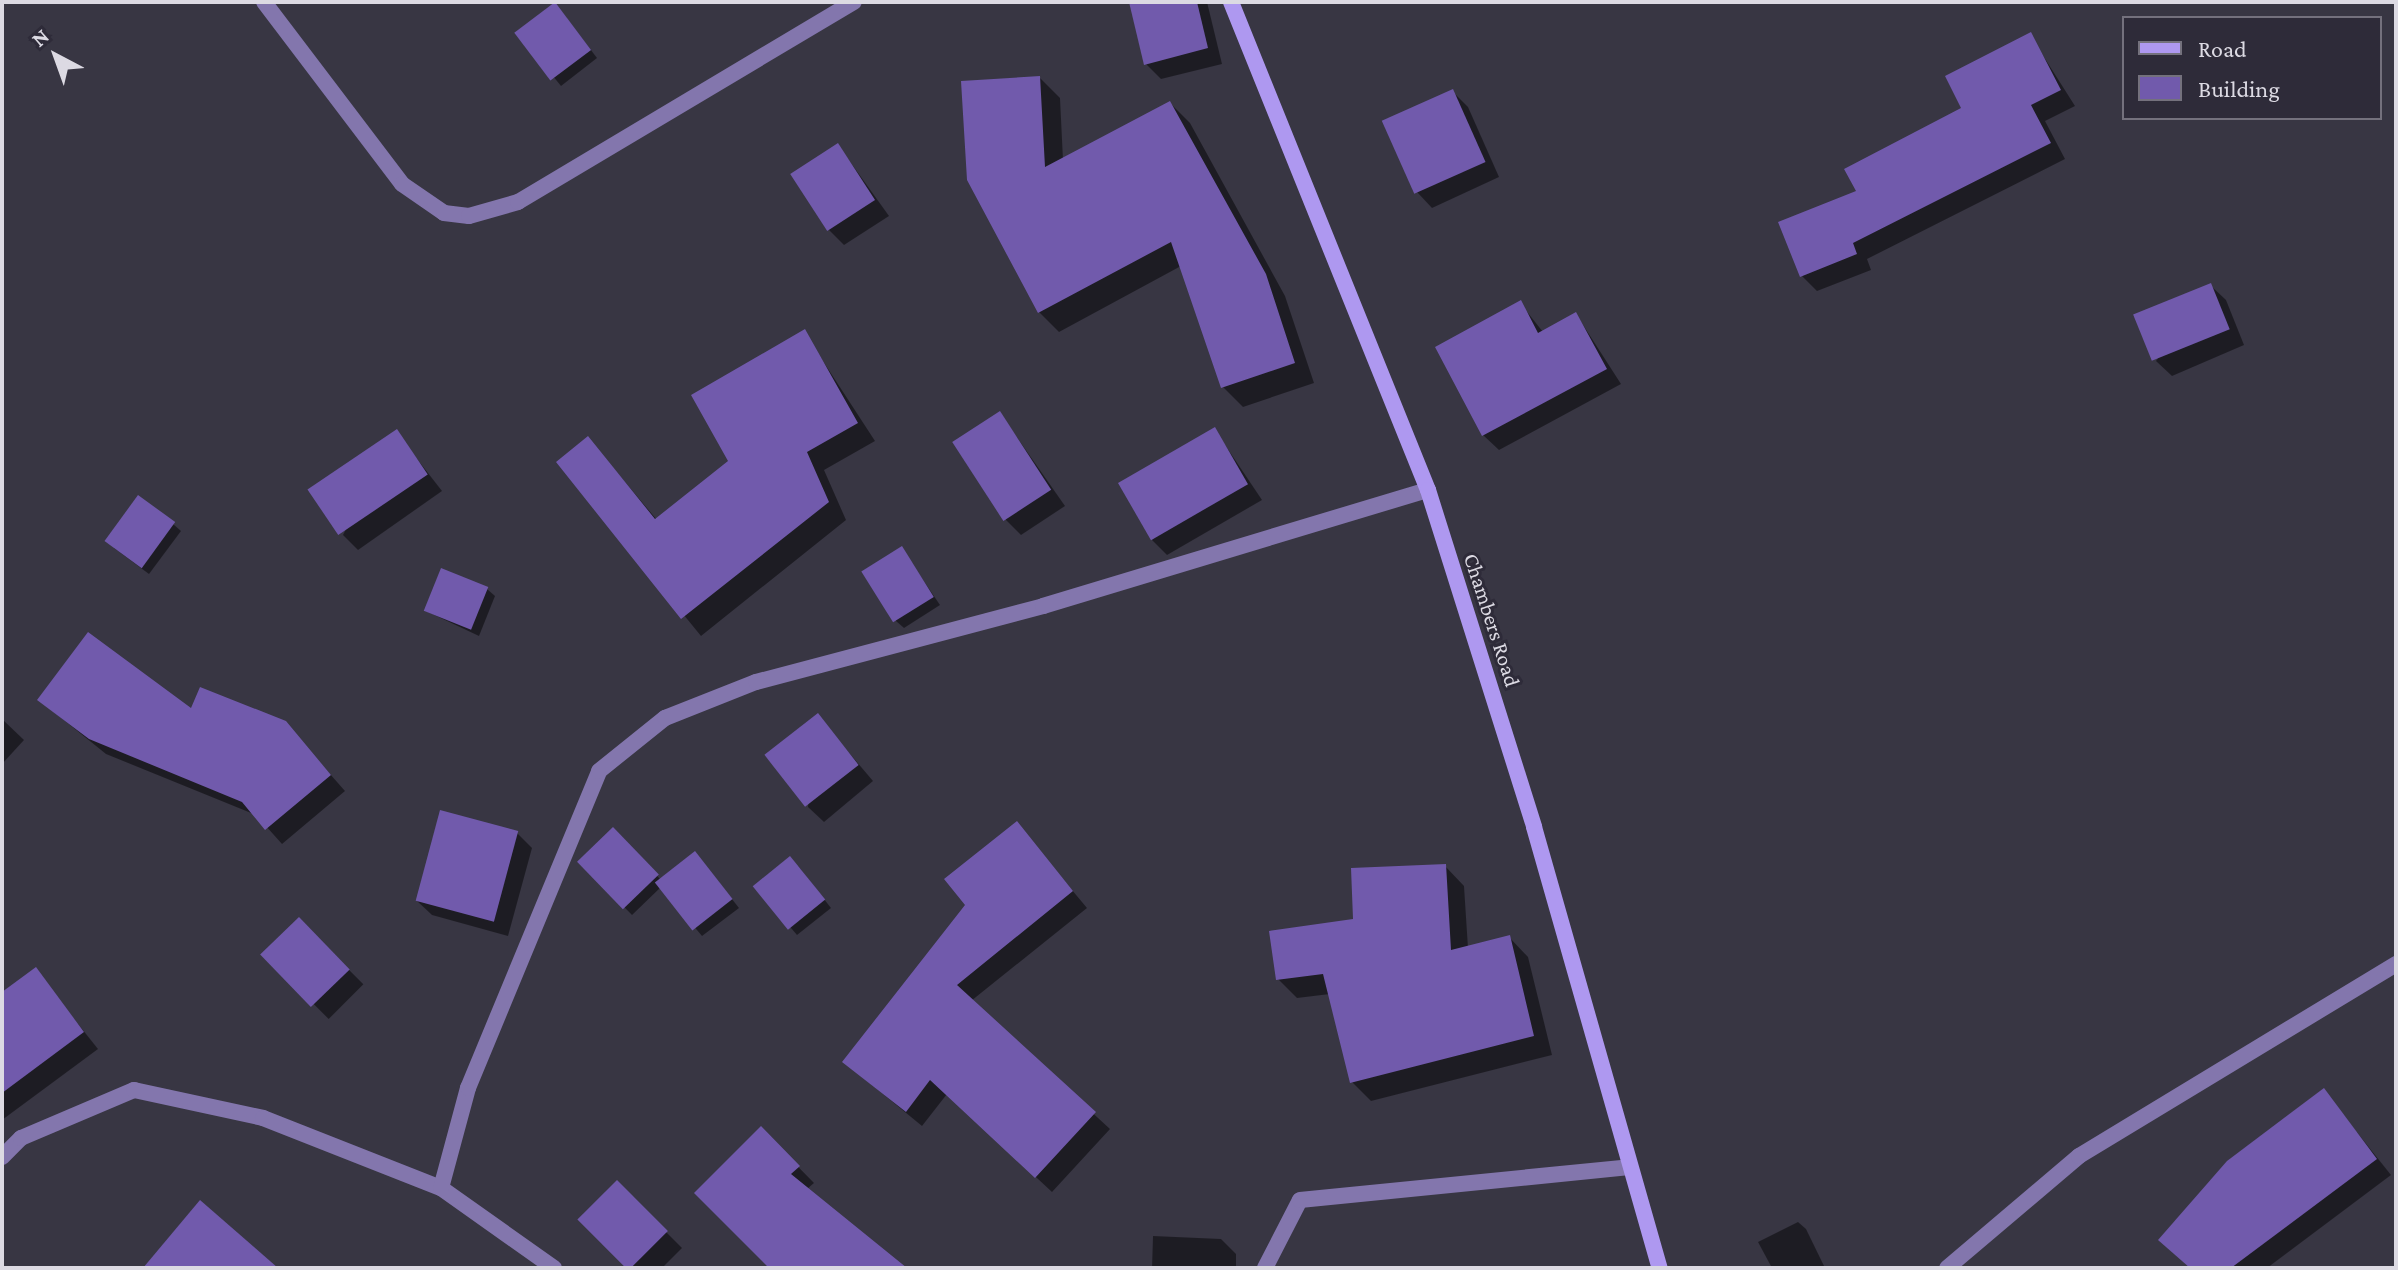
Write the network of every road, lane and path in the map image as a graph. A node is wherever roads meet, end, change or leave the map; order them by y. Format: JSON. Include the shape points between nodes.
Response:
{"nodes":[{"id":1,"x":264,"y":2,"type":"edge"},
{"id":2,"x":854,"y":2,"type":"edge"},
{"id":3,"x":1231,"y":2,"type":"edge"},
{"id":4,"x":1428,"y":490,"type":"junction"},
{"id":5,"x":2396,"y":964,"type":"edge"},
{"id":6,"x":2,"y":1157,"type":"edge"},
{"id":7,"x":1629,"y":1167,"type":"junction"},
{"id":8,"x":441,"y":1188,"type":"junction"},
{"id":9,"x":554,"y":1268,"type":"edge"},
{"id":10,"x":1265,"y":1268,"type":"edge"},
{"id":11,"x":1660,"y":1268,"type":"edge"},
{"id":12,"x":1947,"y":1268,"type":"edge"}],
"edges":[{"from":1,"to":2,"type":"street","via":[[402,184],[444,213],[469,216],[518,202]]},
{"from":3,"to":4,"type":"street","name":"Chambers Road"},
{"from":4,"to":7,"type":"street","name":"Chambers Road","via":[[1534,827]]},
{"from":4,"to":8,"type":"street","via":[[1043,606],[756,682],[665,718],[599,771],[468,1088]]},
{"from":5,"to":12,"type":"street","via":[[2079,1156]]},
{"from":6,"to":8,"type":"street","via":[[21,1138],[134,1090],[263,1118]]},
{"from":7,"to":10,"type":"street","via":[[1300,1200]]},
{"from":7,"to":11,"type":"street","name":"Chambers Road"},
{"from":8,"to":9,"type":"street"}]}
